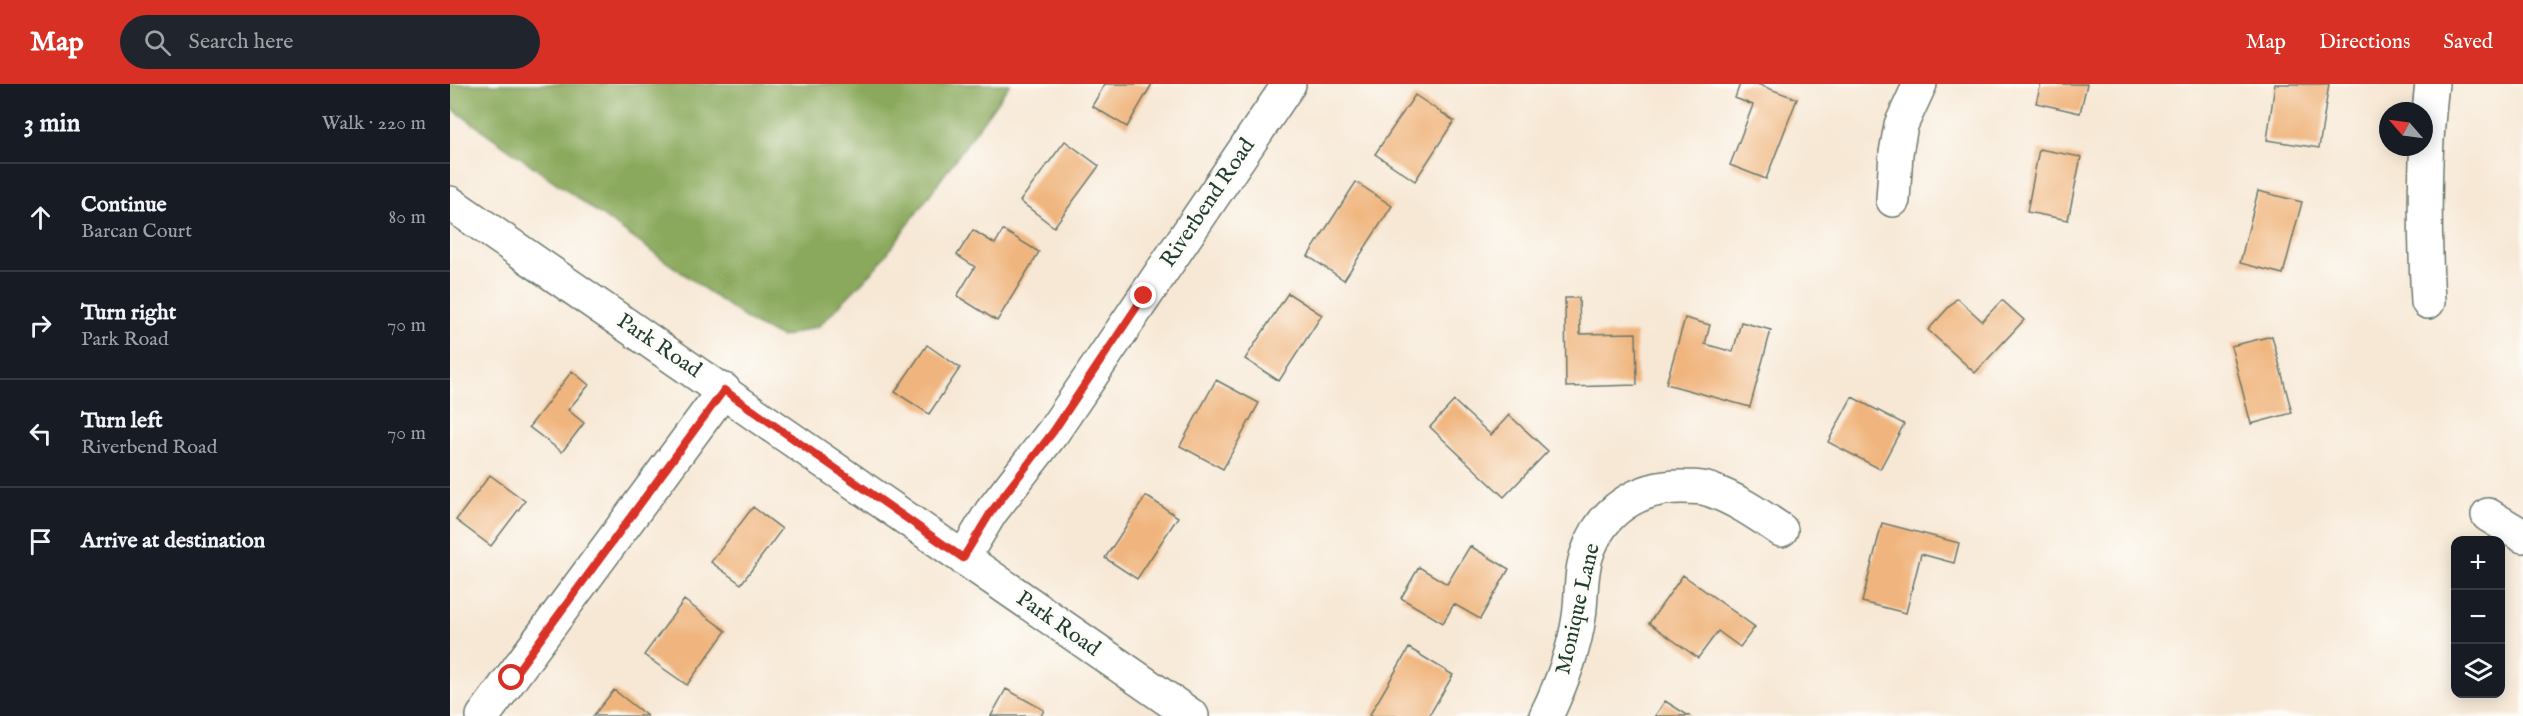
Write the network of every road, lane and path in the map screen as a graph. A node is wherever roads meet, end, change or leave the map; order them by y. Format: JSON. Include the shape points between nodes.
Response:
{"nodes":[{"id":1,"x":1289,"y":84,"type":"edge"},
{"id":2,"x":1920,"y":84,"type":"edge"},
{"id":3,"x":2432,"y":84,"type":"edge"},
{"id":4,"x":1893,"y":200,"type":"dead end"},
{"id":5,"x":450,"y":203,"type":"edge"},
{"id":6,"x":2428,"y":302,"type":"dead end"},
{"id":7,"x":724,"y":390,"type":"junction"},
{"id":8,"x":2488,"y":515,"type":"dead end"},
{"id":9,"x":1781,"y":531,"type":"dead end"},
{"id":10,"x":2523,"y":536,"type":"edge"},
{"id":11,"x":963,"y":558,"type":"junction"},
{"id":12,"x":1160,"y":707,"type":"edge"},
{"id":13,"x":483,"y":716,"type":"edge"},
{"id":14,"x":1192,"y":716,"type":"edge"},
{"id":15,"x":1546,"y":716,"type":"edge"}],
"edges":[{"from":1,"to":11,"type":"street","name":"Riverbend Road"},
{"from":2,"to":4,"type":"street","via":[[1901,125]]},
{"from":3,"to":6,"type":"street","via":[[2426,168]]},
{"from":5,"to":7,"type":"street","name":"Park Road"},
{"from":7,"to":11,"type":"street","name":"Park Road"},
{"from":7,"to":13,"type":"street"},
{"from":8,"to":10,"type":"street"},
{"from":9,"to":15,"type":"street","name":"Monique Lane","via":[[1747,507],[1698,487],[1667,486],[1639,494],[1615,509],[1597,531],[1586,556],[1579,620],[1568,667]]},
{"from":11,"to":12,"type":"street","name":"Park Road"},
{"from":12,"to":14,"type":"street","name":"Park Road"}]}
